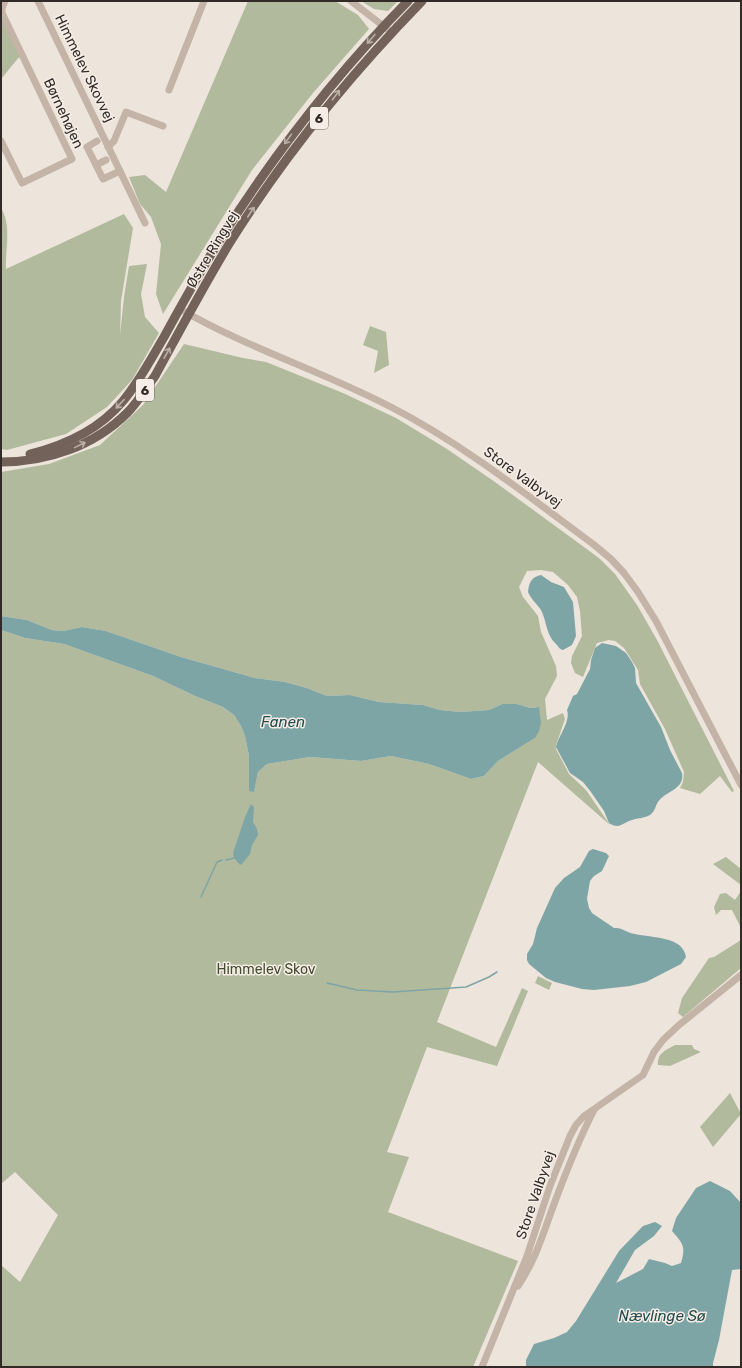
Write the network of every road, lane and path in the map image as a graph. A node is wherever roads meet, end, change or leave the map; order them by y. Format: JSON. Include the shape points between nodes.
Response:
{"nodes":[{"id":1,"x":38,"y":1,"type":"edge"},
{"id":2,"x":204,"y":1,"type":"edge"},
{"id":3,"x":351,"y":1,"type":"edge"},
{"id":4,"x":408,"y":1,"type":"edge"},
{"id":5,"x":422,"y":1,"type":"edge"},
{"id":6,"x":3,"y":5,"type":"edge"},
{"id":7,"x":383,"y":26,"type":"junction"},
{"id":8,"x":391,"y":32,"type":"junction"},
{"id":9,"x":169,"y":90,"type":"dead end"},
{"id":10,"x":163,"y":126,"type":"dead end"},
{"id":11,"x":97,"y":141,"type":"dead end"},
{"id":12,"x":1,"y":142,"type":"edge"},
{"id":13,"x":108,"y":147,"type":"junction"},
{"id":14,"x":106,"y":160,"type":"dead end"},
{"id":15,"x":96,"y":165,"type":"junction"},
{"id":16,"x":120,"y":171,"type":"junction"},
{"id":17,"x":145,"y":223,"type":"dead end"},
{"id":18,"x":180,"y":309,"type":"junction"},
{"id":19,"x":189,"y":314,"type":"junction"},
{"id":20,"x":1,"y":458,"type":"edge"},
{"id":21,"x":1,"y":462,"type":"edge"},
{"id":22,"x":741,"y":785,"type":"edge"},
{"id":23,"x":741,"y":975,"type":"edge"},
{"id":24,"x":482,"y":1367,"type":"edge"}],
"edges":[{"from":1,"to":13,"type":"street","name":"Himmelev Skovvej"},
{"from":2,"to":9,"type":"street"},
{"from":3,"to":7,"type":"street"},
{"from":4,"to":7,"type":"main road","name":"Østre Ringvej","number":"6"},
{"from":5,"to":8,"type":"main road","name":"Østre Ringvej","number":"6"},
{"from":6,"to":12,"type":"street","name":"Børnehøjen","via":[[2,13],[72,159],[22,183]]},
{"from":7,"to":8,"type":"street"},
{"from":7,"to":18,"type":"main road","name":"Østre Ringvej","number":"6","one_way":true,"via":[[295,131],[261,177]]},
{"from":19,"to":8,"type":"main road","name":"Østre Ringvej","number":"6","one_way":true,"via":[[229,244],[269,184],[341,89]]},
{"from":10,"to":13,"type":"street","name":"Himmelev Skovvej","via":[[126,112],[114,141]]},
{"from":11,"to":15,"type":"street","via":[[87,147]]},
{"from":13,"to":16,"type":"street","name":"Himmelev Skovvej"},
{"from":14,"to":15,"type":"street"},
{"from":15,"to":16,"type":"street","via":[[103,179]]},
{"from":16,"to":17,"type":"street","name":"Himmelev Skovvej"},
{"from":18,"to":19,"type":"street","name":"Store Valbyvej"},
{"from":18,"to":20,"type":"main road","name":"Østre Ringvej","number":"6","one_way":true,"via":[[142,376],[123,402],[104,420],[84,434],[53,448]]},
{"from":21,"to":19,"type":"main road","name":"Østre Ringvej","number":"6","one_way":true,"via":[[50,456],[72,449],[111,427],[128,412],[155,376]]},
{"from":19,"to":22,"type":"street","name":"Store Valbyvej","via":[[217,329],[363,393],[416,421],[477,460],[611,559],[624,572],[656,621]]},
{"from":23,"to":24,"type":"street","name":"Store Valbyvej","via":[[663,1040],[643,1075],[584,1116],[576,1126],[550,1186],[527,1256]]}]}
